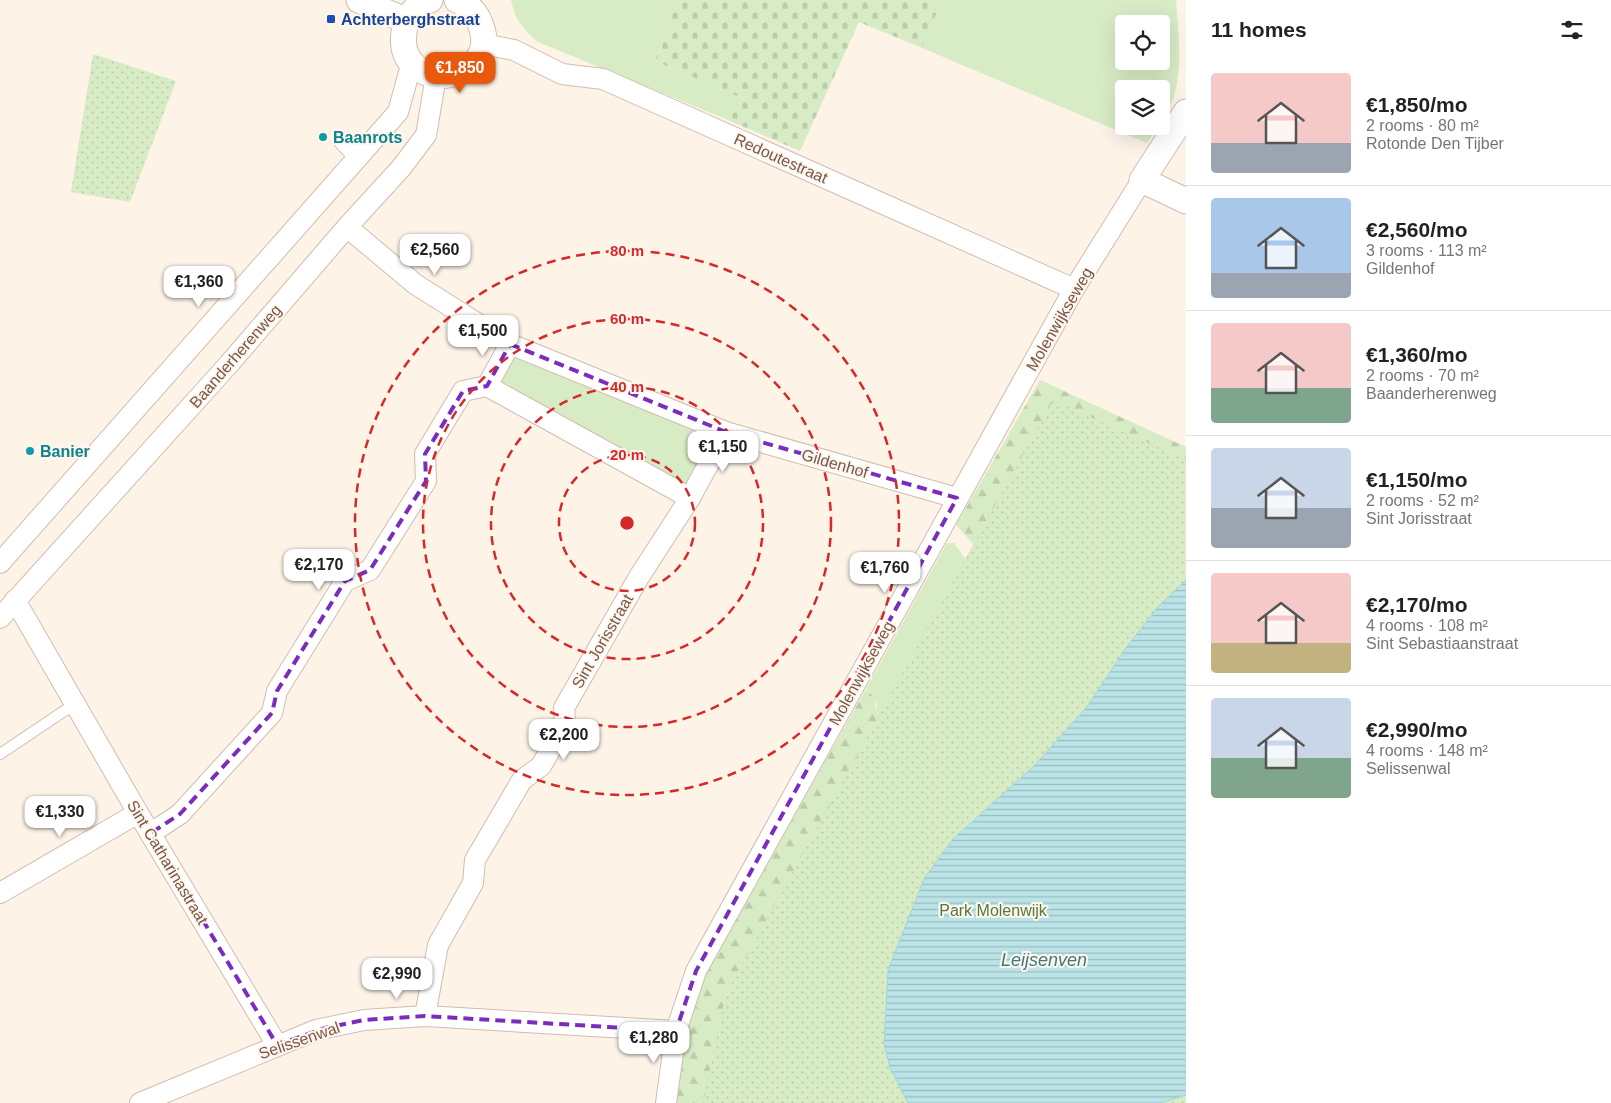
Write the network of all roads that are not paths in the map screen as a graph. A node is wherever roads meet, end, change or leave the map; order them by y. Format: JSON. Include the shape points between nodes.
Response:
{"nodes":[{"id":1,"x":359,"y":0,"type":"edge"},
{"id":2,"x":430,"y":0,"type":"edge"},
{"id":3,"x":464,"y":1,"type":"edge"},
{"id":4,"x":406,"y":21,"type":"junction"},
{"id":5,"x":483,"y":44,"type":"junction"},
{"id":6,"x":412,"y":62,"type":"junction"},
{"id":7,"x":436,"y":76,"type":"junction"},
{"id":8,"x":1186,"y":112,"type":"edge"},
{"id":9,"x":342,"y":142,"type":"dead end"},
{"id":10,"x":357,"y":158,"type":"junction"},
{"id":11,"x":1142,"y":180,"type":"junction"},
{"id":12,"x":1186,"y":201,"type":"edge"},
{"id":13,"x":347,"y":227,"type":"junction"},
{"id":14,"x":1074,"y":289,"type":"junction"},
{"id":15,"x":510,"y":344,"type":"junction"},
{"id":16,"x":487,"y":386,"type":"junction"},
{"id":17,"x":726,"y":432,"type":"junction"},
{"id":18,"x":690,"y":498,"type":"junction"},
{"id":19,"x":957,"y":498,"type":"junction"},
{"id":20,"x":0,"y":563,"type":"edge"},
{"id":21,"x":16,"y":600,"type":"junction"},
{"id":22,"x":0,"y":618,"type":"edge"},
{"id":23,"x":76,"y":703,"type":"junction"},
{"id":24,"x":0,"y":754,"type":"edge"},
{"id":25,"x":138,"y":813,"type":"junction"},
{"id":26,"x":151,"y":833,"type":"junction"},
{"id":27,"x":0,"y":893,"type":"edge"},
{"id":28,"x":425,"y":1016,"type":"junction"},
{"id":29,"x":676,"y":1031,"type":"junction"},
{"id":30,"x":277,"y":1045,"type":"junction"},
{"id":31,"x":140,"y":1103,"type":"edge"},
{"id":32,"x":666,"y":1103,"type":"edge"}],
"edges":[{"from":1,"to":4,"type":"street"},
{"from":2,"to":4,"type":"street","via":[[414,10]]},
{"from":3,"to":5,"type":"street","via":[[477,15],[483,29]]},
{"from":4,"to":6,"type":"street","via":[[405,49]]},
{"from":5,"to":7,"type":"street","via":[[480,54],[466,70],[447,77]]},
{"from":5,"to":14,"type":"street","name":"Redoutestraat","via":[[514,50],[562,74],[603,79]]},
{"from":6,"to":7,"type":"street"},
{"from":6,"to":10,"type":"street","via":[[398,112]]},
{"from":7,"to":13,"type":"street","name":"Baanderherenweg","via":[[426,135],[401,168]]},
{"from":8,"to":11,"type":"street"},
{"from":9,"to":10,"type":"street"},
{"from":10,"to":20,"type":"street"},
{"from":11,"to":12,"type":"street"},
{"from":11,"to":14,"type":"street","name":"Molenwijkseweg"},
{"from":13,"to":15,"type":"street","name":"Gildenhof","via":[[415,284]]},
{"from":13,"to":21,"type":"street","name":"Baanderherenweg","via":[[224,370]]},
{"from":14,"to":19,"type":"street","name":"Molenwijkseweg"},
{"from":15,"to":16,"type":"street"},
{"from":15,"to":17,"type":"street","name":"Gildenhof"},
{"from":16,"to":18,"type":"street"},
{"from":16,"to":26,"type":"street","via":[[463,391],[425,454],[426,481],[370,570],[345,581],[277,691],[272,713],[180,814]]},
{"from":17,"to":18,"type":"street","name":"Sint Jorisstraat"},
{"from":17,"to":19,"type":"street","name":"Gildenhof"},
{"from":18,"to":28,"type":"street","name":"Sint Jorisstraat","via":[[639,577],[564,708],[565,724],[541,766],[522,780],[475,860],[473,883],[438,945]]},
{"from":19,"to":29,"type":"street","name":"Molenwijkseweg","via":[[696,971]]},
{"from":21,"to":22,"type":"street","name":"Baanderherenweg"},
{"from":21,"to":23,"type":"street","name":"Sint Catharinastraat"},
{"from":23,"to":24,"type":"lane"},
{"from":23,"to":25,"type":"street","name":"Sint Catharinastraat"},
{"from":25,"to":26,"type":"street","name":"Sint Catharinastraat"},
{"from":25,"to":27,"type":"street"},
{"from":26,"to":30,"type":"street","name":"Sint Catharinastraat"},
{"from":28,"to":29,"type":"street","name":"Selissenwal"},
{"from":28,"to":30,"type":"street","name":"Selissenwal","via":[[348,1023]]},
{"from":29,"to":32,"type":"street","name":"Molenwijkseweg"},
{"from":30,"to":31,"type":"street","name":"Selissenwal"}]}
